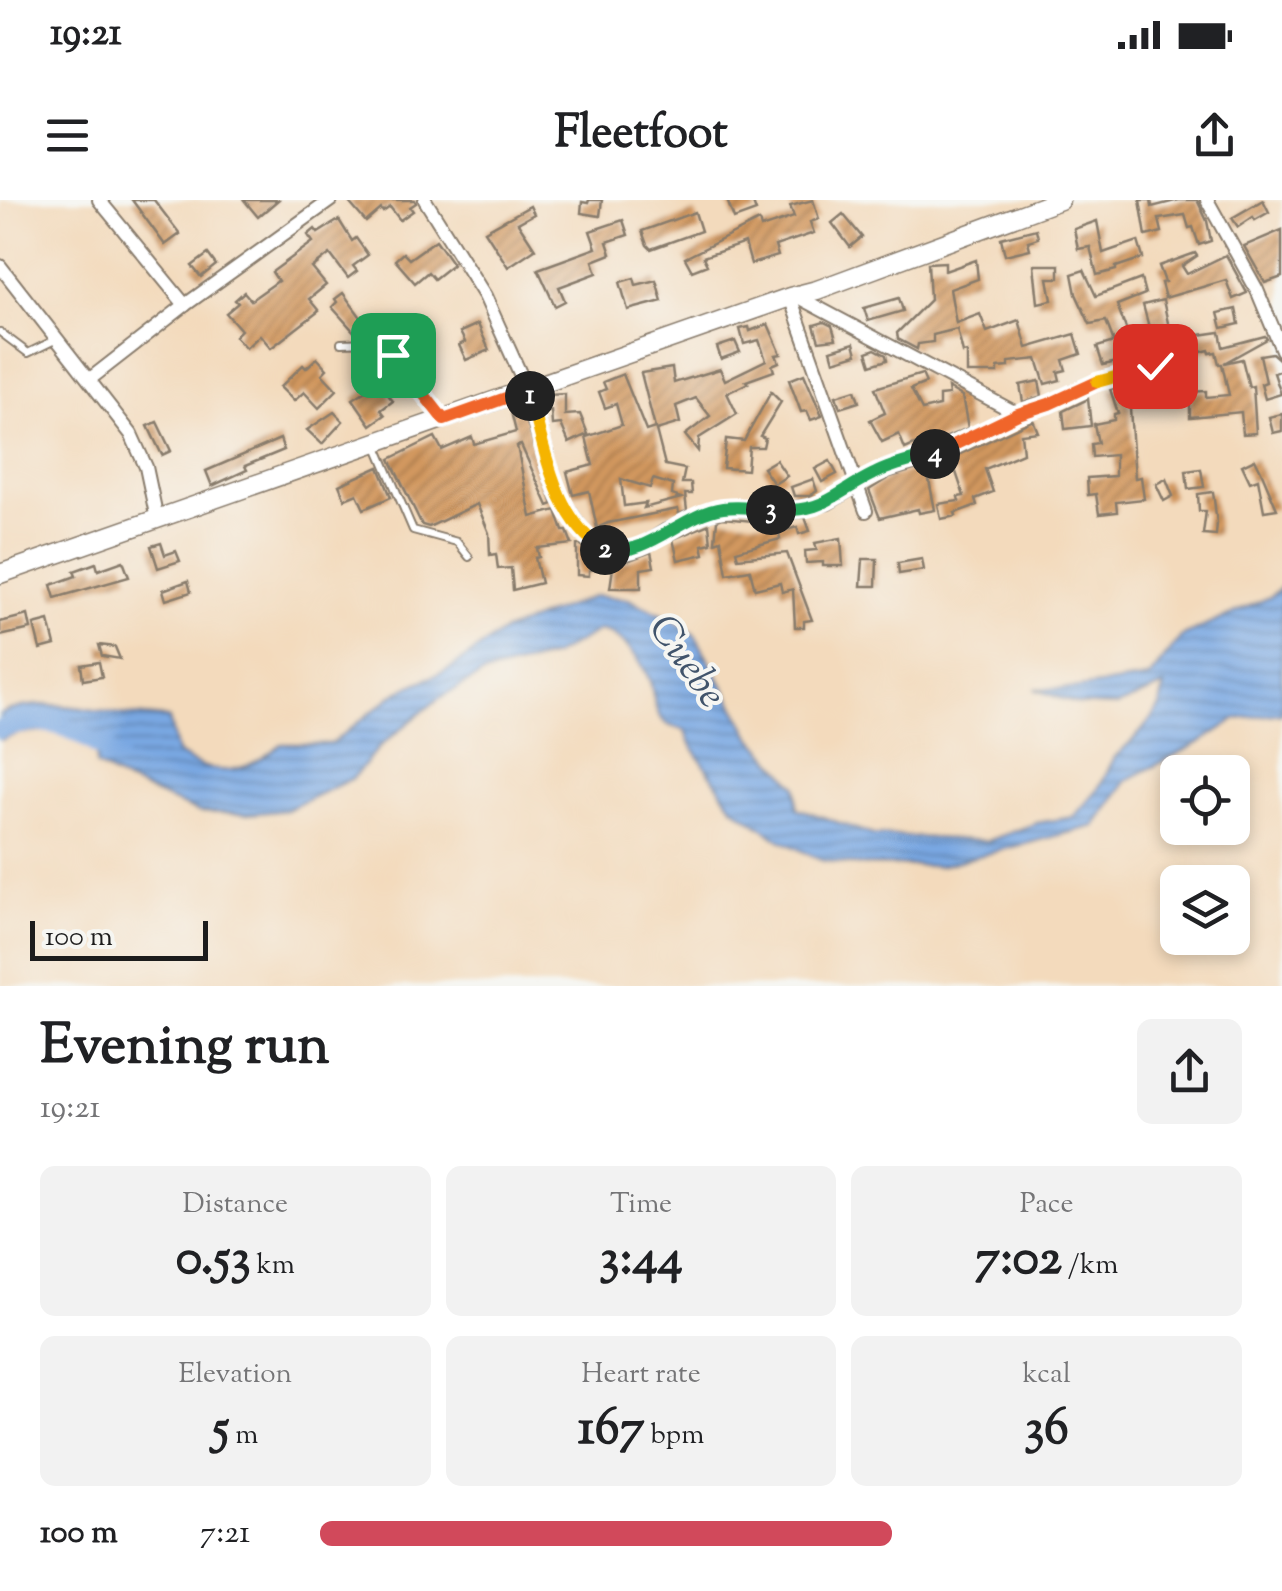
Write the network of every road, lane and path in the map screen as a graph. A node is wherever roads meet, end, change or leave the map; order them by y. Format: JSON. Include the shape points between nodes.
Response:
{"nodes":[{"id":1,"x":99,"y":200,"type":"edge"},
{"id":2,"x":331,"y":200,"type":"edge"},
{"id":3,"x":425,"y":200,"type":"edge"},
{"id":4,"x":1207,"y":200,"type":"edge"},
{"id":5,"x":1051,"y":201,"type":"edge"},
{"id":6,"x":0,"y":266,"type":"edge"},
{"id":7,"x":793,"y":296,"type":"junction"},
{"id":8,"x":185,"y":306,"type":"junction"},
{"id":9,"x":0,"y":332,"type":"edge"},
{"id":10,"x":58,"y":338,"type":"junction"},
{"id":11,"x":342,"y":343,"type":"dead end"},
{"id":12,"x":1282,"y":350,"type":"edge"},
{"id":13,"x":1155,"y":366,"type":"dead end"},
{"id":14,"x":90,"y":379,"type":"junction"},
{"id":15,"x":528,"y":390,"type":"junction"},
{"id":16,"x":1018,"y":414,"type":"junction"},
{"id":17,"x":444,"y":420,"type":"junction"},
{"id":18,"x":376,"y":443,"type":"junction"},
{"id":19,"x":856,"y":484,"type":"junction"},
{"id":20,"x":866,"y":510,"type":"dead end"},
{"id":21,"x":156,"y":519,"type":"junction"},
{"id":22,"x":469,"y":557,"type":"dead end"},
{"id":23,"x":0,"y":574,"type":"edge"}],
"edges":[{"from":1,"to":8,"type":"street"},
{"from":2,"to":8,"type":"street"},
{"from":3,"to":15,"type":"street","via":[[484,296]]},
{"from":4,"to":12,"type":"street"},
{"from":5,"to":7,"type":"main road"},
{"from":6,"to":10,"type":"street"},
{"from":7,"to":15,"type":"main road"},
{"from":7,"to":16,"type":"street"},
{"from":7,"to":19,"type":"street"},
{"from":8,"to":14,"type":"street"},
{"from":9,"to":10,"type":"lane","via":[[28,353]]},
{"from":10,"to":14,"type":"street"},
{"from":11,"to":17,"type":"lane","via":[[386,347]]},
{"from":13,"to":16,"type":"street"},
{"from":14,"to":21,"type":"street","via":[[140,450]]},
{"from":15,"to":17,"type":"main road"},
{"from":15,"to":19,"type":"street","via":[[558,494],[603,550],[623,553],[721,508],[828,503]]},
{"from":16,"to":19,"type":"street"},
{"from":17,"to":18,"type":"main road"},
{"from":18,"to":21,"type":"main road"},
{"from":18,"to":22,"type":"lane","via":[[413,530],[456,542]]},
{"from":19,"to":20,"type":"street"},
{"from":21,"to":23,"type":"main road"}]}
